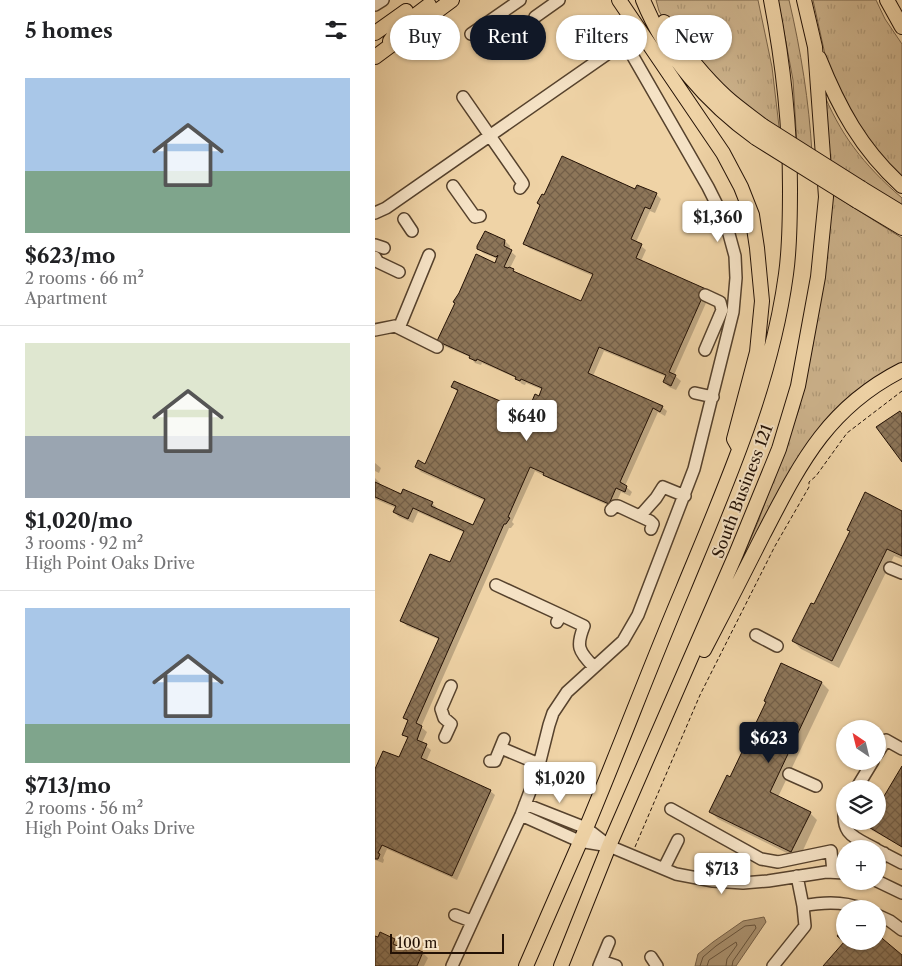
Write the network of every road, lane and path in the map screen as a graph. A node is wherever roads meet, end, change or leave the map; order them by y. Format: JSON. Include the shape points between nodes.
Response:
{"nodes":[{"id":1,"x":383,"y":0,"type":"edge"},
{"id":2,"x":420,"y":0,"type":"edge"},
{"id":3,"x":436,"y":0,"type":"edge"},
{"id":4,"x":452,"y":0,"type":"edge"},
{"id":5,"x":520,"y":0,"type":"edge"},
{"id":6,"x":559,"y":0,"type":"edge"},
{"id":7,"x":619,"y":0,"type":"edge"},
{"id":8,"x":635,"y":0,"type":"edge"},
{"id":9,"x":643,"y":0,"type":"edge"},
{"id":10,"x":653,"y":0,"type":"edge"},
{"id":11,"x":804,"y":0,"type":"edge"},
{"id":12,"x":887,"y":0,"type":"edge"},
{"id":13,"x":771,"y":1,"type":"edge"},
{"id":14,"x":375,"y":5,"type":"edge"},
{"id":15,"x":498,"y":15,"type":"edge"},
{"id":16,"x":538,"y":15,"type":"edge"},
{"id":17,"x":902,"y":27,"type":"edge"},
{"id":18,"x":375,"y":33,"type":"edge"},
{"id":19,"x":815,"y":47,"type":"junction"},
{"id":20,"x":378,"y":54,"type":"edge"},
{"id":21,"x":685,"y":96,"type":"junction"},
{"id":22,"x":463,"y":97,"type":"dead end"},
{"id":23,"x":760,"y":132,"type":"junction"},
{"id":24,"x":490,"y":135,"type":"junction"},
{"id":25,"x":453,"y":186,"type":"dead end"},
{"id":26,"x":902,"y":186,"type":"edge"},
{"id":27,"x":520,"y":188,"type":"dead end"},
{"id":28,"x":859,"y":195,"type":"junction"},
{"id":29,"x":375,"y":213,"type":"edge"},
{"id":30,"x":902,"y":213,"type":"edge"},
{"id":31,"x":480,"y":216,"type":"dead end"},
{"id":32,"x":404,"y":219,"type":"dead end"},
{"id":33,"x":902,"y":228,"type":"edge"},
{"id":34,"x":412,"y":231,"type":"dead end"},
{"id":35,"x":429,"y":255,"type":"dead end"},
{"id":36,"x":375,"y":257,"type":"edge"},
{"id":37,"x":399,"y":272,"type":"dead end"},
{"id":38,"x":705,"y":294,"type":"dead end"},
{"id":39,"x":399,"y":328,"type":"junction"},
{"id":40,"x":375,"y":330,"type":"edge"},
{"id":41,"x":437,"y":347,"type":"dead end"},
{"id":42,"x":705,"y":350,"type":"dead end"},
{"id":43,"x":902,"y":370,"type":"edge"},
{"id":44,"x":902,"y":391,"type":"edge"},
{"id":45,"x":695,"y":393,"type":"dead end"},
{"id":46,"x":713,"y":397,"type":"junction"},
{"id":47,"x":739,"y":449,"type":"junction"},
{"id":48,"x":685,"y":496,"type":"junction"},
{"id":49,"x":611,"y":510,"type":"dead end"},
{"id":50,"x":640,"y":516,"type":"junction"},
{"id":51,"x":651,"y":529,"type":"dead end"},
{"id":52,"x":891,"y":568,"type":"dead end"},
{"id":53,"x":902,"y":573,"type":"edge"},
{"id":54,"x":497,"y":585,"type":"dead end"},
{"id":55,"x":756,"y":635,"type":"dead end"},
{"id":56,"x":777,"y":646,"type":"dead end"},
{"id":57,"x":594,"y":667,"type":"junction"},
{"id":58,"x":451,"y":686,"type":"dead end"},
{"id":59,"x":445,"y":737,"type":"dead end"},
{"id":60,"x":886,"y":740,"type":"edge"},
{"id":61,"x":655,"y":743,"type":"junction"},
{"id":62,"x":902,"y":749,"type":"edge"},
{"id":63,"x":489,"y":762,"type":"dead end"},
{"id":64,"x":539,"y":764,"type":"junction"},
{"id":65,"x":789,"y":774,"type":"dead end"},
{"id":66,"x":816,"y":786,"type":"dead end"},
{"id":67,"x":523,"y":810,"type":"junction"},
{"id":68,"x":671,"y":810,"type":"dead end"},
{"id":69,"x":586,"y":828,"type":"junction"},
{"id":70,"x":847,"y":830,"type":"edge"},
{"id":71,"x":678,"y":840,"type":"dead end"},
{"id":72,"x":860,"y":840,"type":"edge"},
{"id":73,"x":579,"y":841,"type":"junction"},
{"id":74,"x":609,"y":846,"type":"junction"},
{"id":75,"x":631,"y":854,"type":"junction"},
{"id":76,"x":886,"y":854,"type":"edge"},
{"id":77,"x":902,"y":863,"type":"edge"},
{"id":78,"x":836,"y":864,"type":"edge"},
{"id":79,"x":664,"y":868,"type":"junction"},
{"id":80,"x":836,"y":872,"type":"edge"},
{"id":81,"x":797,"y":876,"type":"junction"},
{"id":82,"x":886,"y":886,"type":"edge"},
{"id":83,"x":902,"y":894,"type":"edge"},
{"id":84,"x":836,"y":903,"type":"edge"},
{"id":85,"x":803,"y":906,"type":"junction"},
{"id":86,"x":455,"y":915,"type":"dead end"},
{"id":87,"x":886,"y":919,"type":"edge"},
{"id":88,"x":471,"y":921,"type":"junction"},
{"id":89,"x":902,"y":930,"type":"edge"},
{"id":90,"x":609,"y":942,"type":"dead end"},
{"id":91,"x":600,"y":963,"type":"edge"},
{"id":92,"x":452,"y":966,"type":"edge"},
{"id":93,"x":526,"y":966,"type":"edge"},
{"id":94,"x":561,"y":966,"type":"edge"},
{"id":95,"x":616,"y":966,"type":"edge"},
{"id":96,"x":773,"y":966,"type":"edge"}],
"edges":[{"from":1,"to":14,"type":"street"},
{"from":2,"to":18,"type":"main road"},
{"from":3,"to":20,"type":"main road","via":[[400,26]]},
{"from":4,"to":20,"type":"main road"},
{"from":5,"to":15,"type":"street"},
{"from":6,"to":16,"type":"street"},
{"from":7,"to":21,"type":"main road"},
{"from":8,"to":21,"type":"main road","via":[[656,46],[683,84]]},
{"from":9,"to":23,"type":"main road","via":[[649,16],[676,58],[701,90],[719,109]]},
{"from":10,"to":23,"type":"main road","via":[[657,13],[683,51]]},
{"from":11,"to":19,"type":"main road","name":"South Business 121"},
{"from":12,"to":17,"type":"main road"},
{"from":13,"to":47,"type":"main road","name":"South Business 121","via":[[790,138],[790,217],[778,319],[766,371]]},
{"from":19,"to":26,"type":"main road","via":[[853,131]]},
{"from":19,"to":61,"type":"main road","name":"South Business 121","via":[[826,197],[818,277],[798,386],[779,449]]},
{"from":21,"to":47,"type":"main road","via":[[723,152],[741,187],[751,215],[757,248],[761,301],[757,352],[734,439]]},
{"from":22,"to":24,"type":"street"},
{"from":23,"to":28,"type":"main road","bridge":true},
{"from":24,"to":27,"type":"street","via":[[522,182]]},
{"from":24,"to":29,"type":"street"},
{"from":24,"to":46,"type":"street","via":[[610,52],[619,48],[631,53],[716,201],[730,234],[735,264],[735,298]]},
{"from":25,"to":31,"type":"street","via":[[475,218]]},
{"from":28,"to":30,"type":"main road"},
{"from":28,"to":33,"type":"main road"},
{"from":32,"to":34,"type":"street"},
{"from":35,"to":39,"type":"street"},
{"from":36,"to":37,"type":"street","via":[[378,262]]},
{"from":38,"to":42,"type":"street","via":[[720,302],[722,310]]},
{"from":39,"to":40,"type":"street","via":[[393,325]]},
{"from":39,"to":41,"type":"street"},
{"from":43,"to":61,"type":"main road","via":[[848,406],[813,445],[784,494],[661,737]]},
{"from":44,"to":75,"type":"path","via":[[847,432],[809,482],[700,695]]},
{"from":45,"to":46,"type":"street"},
{"from":46,"to":48,"type":"street"},
{"from":47,"to":69,"type":"main road","name":"South Business 121"},
{"from":48,"to":50,"type":"street","via":[[663,488]]},
{"from":48,"to":57,"type":"street","via":[[633,625],[623,641]]},
{"from":49,"to":50,"type":"street","via":[[618,506]]},
{"from":50,"to":51,"type":"street","via":[[652,522]]},
{"from":52,"to":53,"type":"street"},
{"from":54,"to":57,"type":"street","via":[[559,618],[584,626],[579,648]]},
{"from":55,"to":56,"type":"street"},
{"from":57,"to":64,"type":"street","via":[[559,702]]},
{"from":58,"to":59,"type":"street","via":[[441,709],[451,724]]},
{"from":60,"to":62,"type":"street"},
{"from":61,"to":74,"type":"main road","name":"South Business 121"},
{"from":63,"to":64,"type":"street","via":[[495,761],[503,744]]},
{"from":64,"to":67,"type":"street"},
{"from":65,"to":66,"type":"street"},
{"from":67,"to":69,"type":"street"},
{"from":67,"to":73,"type":"street"},
{"from":67,"to":88,"type":"street"},
{"from":68,"to":78,"type":"street","via":[[761,859],[778,862],[831,851]]},
{"from":69,"to":73,"type":"main road","name":"South Business 121"},
{"from":69,"to":74,"type":"street"},
{"from":70,"to":72,"type":"street"},
{"from":71,"to":79,"type":"street"},
{"from":73,"to":74,"type":"street"},
{"from":73,"to":93,"type":"main road","name":"South Business 121"},
{"from":74,"to":75,"type":"street"},
{"from":74,"to":94,"type":"main road","name":"South Business 121"},
{"from":75,"to":79,"type":"street"},
{"from":76,"to":77,"type":"street"},
{"from":79,"to":81,"type":"street","via":[[676,874],[743,883]]},
{"from":80,"to":81,"type":"street"},
{"from":81,"to":85,"type":"street"},
{"from":82,"to":83,"type":"street"},
{"from":84,"to":85,"type":"street"},
{"from":85,"to":96,"type":"street","via":[[805,926]]},
{"from":86,"to":88,"type":"street"},
{"from":87,"to":89,"type":"street"},
{"from":88,"to":92,"type":"street"},
{"from":90,"to":91,"type":"street"},
{"from":91,"to":95,"type":"street"}]}
